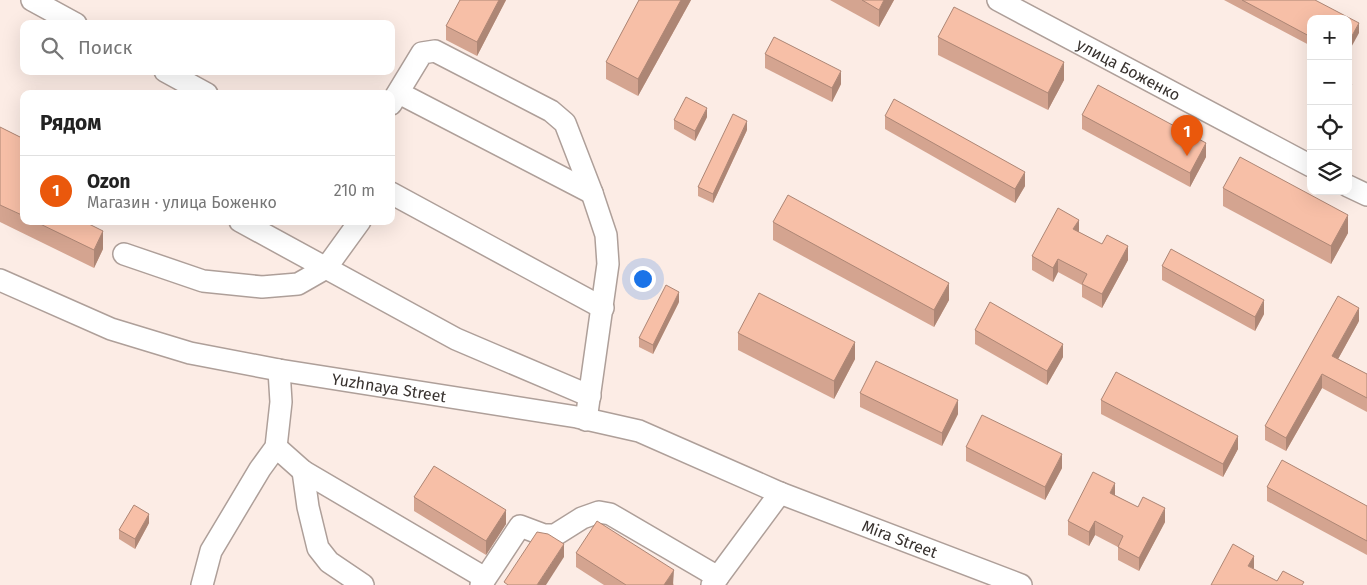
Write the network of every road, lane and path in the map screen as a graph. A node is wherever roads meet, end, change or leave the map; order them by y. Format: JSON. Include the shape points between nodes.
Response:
{"nodes":[{"id":1,"x":32,"y":0,"type":"edge"},
{"id":2,"x":998,"y":0,"type":"edge"},
{"id":3,"x":69,"y":20,"type":"edge"},
{"id":4,"x":172,"y":75,"type":"edge"},
{"id":5,"x":200,"y":90,"type":"edge"},
{"id":6,"x":395,"y":99,"type":"edge"},
{"id":7,"x":1307,"y":164,"type":"edge"},
{"id":8,"x":1352,"y":188,"type":"edge"},
{"id":9,"x":592,"y":193,"type":"junction"},
{"id":10,"x":395,"y":195,"type":"edge"},
{"id":11,"x":1367,"y":196,"type":"edge"},
{"id":12,"x":247,"y":225,"type":"edge"},
{"id":13,"x":357,"y":225,"type":"edge"},
{"id":14,"x":124,"y":254,"type":"dead end"},
{"id":15,"x":326,"y":268,"type":"junction"},
{"id":16,"x":0,"y":280,"type":"edge"},
{"id":17,"x":603,"y":308,"type":"junction"},
{"id":18,"x":279,"y":370,"type":"junction"},
{"id":19,"x":590,"y":396,"type":"junction"},
{"id":20,"x":586,"y":420,"type":"junction"},
{"id":21,"x":276,"y":447,"type":"junction"},
{"id":22,"x":303,"y":471,"type":"junction"},
{"id":23,"x":780,"y":493,"type":"junction"},
{"id":24,"x":483,"y":581,"type":"edge"},
{"id":25,"x":715,"y":581,"type":"edge"},
{"id":26,"x":202,"y":585,"type":"edge"},
{"id":27,"x":363,"y":585,"type":"edge"},
{"id":28,"x":1021,"y":585,"type":"edge"}],
"edges":[{"from":1,"to":3,"type":"street"},
{"from":2,"to":7,"type":"street","name":"улица Боженко"},
{"from":4,"to":5,"type":"street"},
{"from":6,"to":9,"type":"street"},
{"from":6,"to":9,"type":"street","via":[[422,53],[435,51],[551,110],[565,123]]},
{"from":8,"to":11,"type":"street"},
{"from":9,"to":17,"type":"street","via":[[606,235],[608,264]]},
{"from":10,"to":17,"type":"street"},
{"from":12,"to":15,"type":"street"},
{"from":13,"to":15,"type":"street"},
{"from":14,"to":15,"type":"street","via":[[203,281],[262,288],[298,284]]},
{"from":15,"to":19,"type":"street","via":[[456,339]]},
{"from":16,"to":18,"type":"street","name":"Yuzhnaya Street","via":[[110,329],[190,353]]},
{"from":17,"to":19,"type":"street"},
{"from":18,"to":20,"type":"street","name":"Yuzhnaya Street"},
{"from":18,"to":21,"type":"street","via":[[281,402]]},
{"from":19,"to":20,"type":"street"},
{"from":20,"to":23,"type":"street","name":"Yuzhnaya Street","via":[[639,431]]},
{"from":21,"to":22,"type":"street"},
{"from":21,"to":26,"type":"street","via":[[210,551]]},
{"from":22,"to":24,"type":"street"},
{"from":22,"to":27,"type":"street","via":[[318,548],[328,562]]},
{"from":23,"to":25,"type":"street"},
{"from":23,"to":28,"type":"street","name":"Mira Street"},
{"from":24,"to":25,"type":"street","via":[[520,526],[555,535],[582,518],[599,512],[610,514]]}]}
